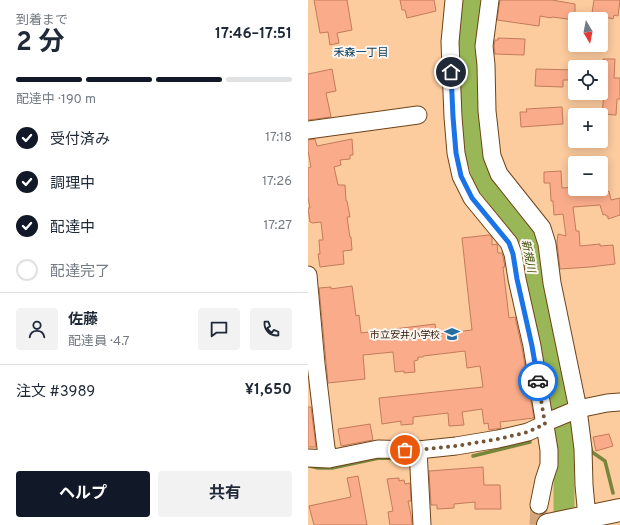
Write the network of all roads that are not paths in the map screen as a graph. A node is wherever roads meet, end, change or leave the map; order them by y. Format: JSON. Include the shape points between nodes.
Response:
{"nodes":[{"id":1,"x":454,"y":0,"type":"edge"},
{"id":2,"x":490,"y":0,"type":"edge"},
{"id":3,"x":418,"y":115,"type":"dead end"},
{"id":4,"x":308,"y":130,"type":"edge"},
{"id":5,"x":308,"y":275,"type":"edge"},
{"id":6,"x":312,"y":364,"type":"edge"},
{"id":7,"x":620,"y":402,"type":"edge"},
{"id":8,"x":576,"y":410,"type":"junction"},
{"id":9,"x":547,"y":423,"type":"junction"},
{"id":10,"x":418,"y":450,"type":"junction"},
{"id":11,"x":308,"y":458,"type":"edge"},
{"id":12,"x":329,"y":459,"type":"junction"},
{"id":13,"x":539,"y":505,"type":"tunnel mouth"},
{"id":14,"x":620,"y":510,"type":"edge"},
{"id":15,"x":584,"y":518,"type":"junction"},
{"id":16,"x":550,"y":524,"type":"edge"},
{"id":17,"x":422,"y":525,"type":"edge"}],
"edges":[{"from":1,"to":9,"type":"street","via":[[450,42],[453,117],[461,176],[472,198],[509,243],[513,254]]},
{"from":2,"to":8,"type":"street","via":[[484,46],[492,156],[499,174],[542,228]]},
{"from":3,"to":4,"type":"street"},
{"from":5,"to":6,"type":"street"},
{"from":6,"to":12,"type":"street"},
{"from":7,"to":8,"type":"street"},
{"from":8,"to":9,"type":"street"},
{"from":8,"to":15,"type":"street","via":[[583,449]]},
{"from":9,"to":10,"type":"street","via":[[528,432],[498,439]]},
{"from":9,"to":13,"type":"street","via":[[549,465]]},
{"from":10,"to":12,"type":"street","via":[[378,449]]},
{"from":10,"to":17,"type":"street"},
{"from":11,"to":12,"type":"street"},
{"from":14,"to":15,"type":"main road"},
{"from":15,"to":16,"type":"main road"}]}
